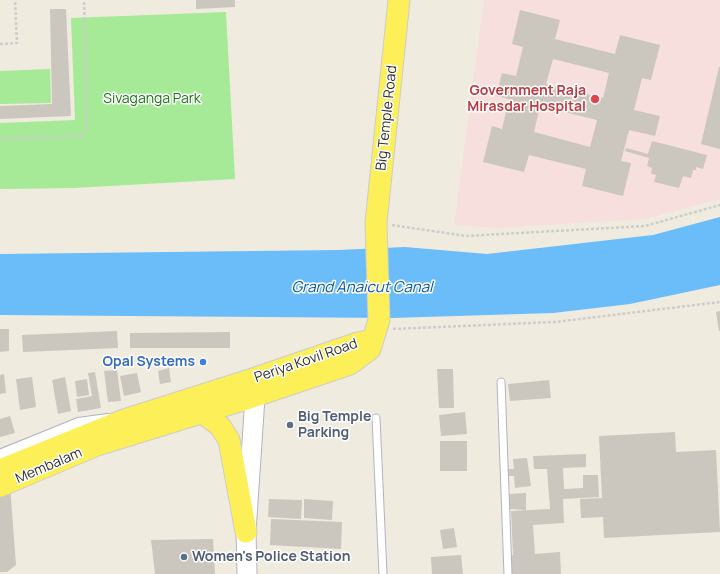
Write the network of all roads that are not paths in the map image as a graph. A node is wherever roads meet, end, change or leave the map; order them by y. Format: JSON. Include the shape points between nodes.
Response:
{"nodes":[{"id":1,"x":399,"y":0,"type":"edge"},
{"id":2,"x":376,"y":330,"type":"joint"},
{"id":3,"x":500,"y":382,"type":"dead end"},
{"id":4,"x":255,"y":387,"type":"junction"},
{"id":5,"x":203,"y":413,"type":"junction"},
{"id":6,"x":376,"y":418,"type":"dead end"},
{"id":7,"x":124,"y":420,"type":"junction"},
{"id":8,"x":94,"y":439,"type":"junction"},
{"id":9,"x":0,"y":457,"type":"edge"},
{"id":10,"x":0,"y":470,"type":"edge"},
{"id":11,"x":0,"y":486,"type":"edge"},
{"id":12,"x":246,"y":532,"type":"junction"},
{"id":13,"x":247,"y":574,"type":"edge"},
{"id":14,"x":383,"y":574,"type":"edge"},
{"id":15,"x":508,"y":574,"type":"edge"}],
"edges":[{"from":1,"to":2,"type":"main road","name":"Big Temple Road","via":[[376,229]]},
{"from":2,"to":4,"type":"main road","name":"Periya Kovil Road","via":[[358,343]]},
{"from":3,"to":15,"type":"lane"},
{"from":4,"to":5,"type":"main road","name":"Periya Kovil Road"},
{"from":4,"to":7,"type":"main road","name":"Periya Kovil Road"},
{"from":4,"to":12,"type":"main road"},
{"from":5,"to":8,"type":"main road","name":"Periya Kovil Road"},
{"from":5,"to":12,"type":"main road","via":[[220,426],[229,440]]},
{"from":6,"to":14,"type":"lane"},
{"from":7,"to":8,"type":"main road","name":"Periya Kovil Road"},
{"from":7,"to":9,"type":"street","via":[[79,425]]},
{"from":8,"to":10,"type":"main road","name":"Membalam"},
{"from":8,"to":11,"type":"main road","name":"Membalam"},
{"from":12,"to":13,"type":"main road"}]}
